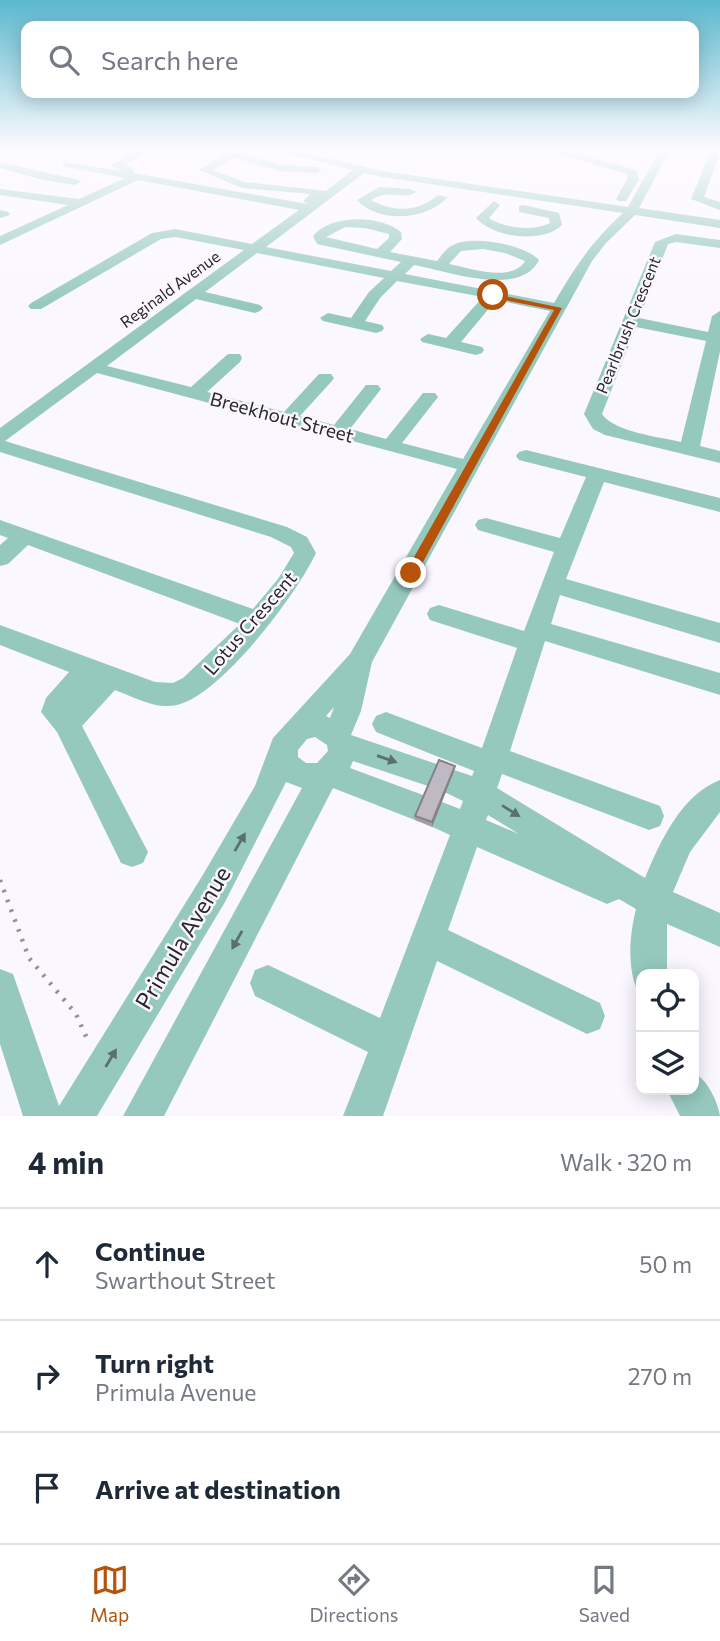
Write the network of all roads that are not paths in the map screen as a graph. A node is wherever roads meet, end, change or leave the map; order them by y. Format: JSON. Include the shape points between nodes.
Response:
{"nodes":[{"id":1,"x":66,"y":200,"type":"edge"},
{"id":2,"x":86,"y":200,"type":"edge"},
{"id":3,"x":267,"y":200,"type":"edge"},
{"id":4,"x":320,"y":200,"type":"edge"},
{"id":5,"x":581,"y":200,"type":"edge"},
{"id":6,"x":628,"y":200,"type":"edge"},
{"id":7,"x":630,"y":200,"type":"edge"},
{"id":8,"x":701,"y":200,"type":"edge"},
{"id":9,"x":82,"y":202,"type":"junction"},
{"id":10,"x":481,"y":203,"type":"dead end"},
{"id":11,"x":494,"y":205,"type":"junction"},
{"id":12,"x":627,"y":205,"type":"junction"},
{"id":13,"x":720,"y":206,"type":"edge"},
{"id":14,"x":309,"y":208,"type":"junction"},
{"id":15,"x":720,"y":225,"type":"edge"},
{"id":16,"x":1,"y":240,"type":"edge"},
{"id":17,"x":720,"y":244,"type":"edge"},
{"id":18,"x":253,"y":249,"type":"junction"},
{"id":19,"x":380,"y":254,"type":"junction"},
{"id":20,"x":411,"y":260,"type":"junction"},
{"id":21,"x":441,"y":265,"type":"junction"},
{"id":22,"x":394,"y":276,"type":"junction"},
{"id":23,"x":194,"y":294,"type":"junction"},
{"id":24,"x":493,"y":295,"type":"junction"},
{"id":25,"x":36,"y":306,"type":"dead end"},
{"id":26,"x":255,"y":307,"type":"dead end"},
{"id":27,"x":559,"y":308,"type":"junction"},
{"id":28,"x":720,"y":316,"type":"edge"},
{"id":29,"x":328,"y":318,"type":"dead end"},
{"id":30,"x":630,"y":321,"type":"junction"},
{"id":31,"x":355,"y":324,"type":"junction"},
{"id":32,"x":376,"y":328,"type":"dead end"},
{"id":33,"x":428,"y":339,"type":"dead end"},
{"id":34,"x":717,"y":339,"type":"edge"},
{"id":35,"x":450,"y":344,"type":"junction"},
{"id":36,"x":476,"y":350,"type":"dead end"},
{"id":37,"x":234,"y":358,"type":"dead end"},
{"id":38,"x":93,"y":367,"type":"junction"},
{"id":39,"x":325,"y":378,"type":"dead end"},
{"id":40,"x":372,"y":389,"type":"dead end"},
{"id":41,"x":194,"y":394,"type":"junction"},
{"id":42,"x":429,"y":397,"type":"dead end"},
{"id":43,"x":287,"y":419,"type":"junction"},
{"id":44,"x":338,"y":432,"type":"junction"},
{"id":45,"x":0,"y":437,"type":"edge"},
{"id":46,"x":0,"y":446,"type":"edge"},
{"id":47,"x":390,"y":446,"type":"junction"},
{"id":48,"x":689,"y":450,"type":"junction"},
{"id":49,"x":526,"y":456,"type":"dead end"},
{"id":50,"x":720,"y":457,"type":"edge"},
{"id":51,"x":471,"y":467,"type":"junction"},
{"id":52,"x":597,"y":474,"type":"junction"},
{"id":53,"x":720,"y":505,"type":"edge"},
{"id":54,"x":485,"y":525,"type":"dead end"},
{"id":55,"x":0,"y":527,"type":"edge"},
{"id":56,"x":23,"y":537,"type":"junction"},
{"id":57,"x":566,"y":548,"type":"junction"},
{"id":58,"x":0,"y":558,"type":"edge"},
{"id":59,"x":552,"y":584,"type":"junction"},
{"id":60,"x":439,"y":614,"type":"dead end"},
{"id":61,"x":257,"y":620,"type":"junction"},
{"id":62,"x":720,"y":633,"type":"edge"},
{"id":63,"x":0,"y":635,"type":"edge"},
{"id":64,"x":534,"y":636,"type":"junction"},
{"id":65,"x":359,"y":661,"type":"junction"},
{"id":66,"x":98,"y":674,"type":"junction"},
{"id":67,"x":720,"y":684,"type":"edge"},
{"id":68,"x":386,"y":724,"type":"dead end"},
{"id":69,"x":339,"y":740,"type":"junction"},
{"id":70,"x":290,"y":742,"type":"junction"},
{"id":71,"x":488,"y":772,"type":"junction"},
{"id":72,"x":327,"y":774,"type":"junction"},
{"id":73,"x":720,"y":794,"type":"edge"},
{"id":74,"x":649,"y":816,"type":"dead end"},
{"id":75,"x":469,"y":828,"type":"junction"},
{"id":76,"x":132,"y":852,"type":"dead end"},
{"id":77,"x":659,"y":905,"type":"junction"},
{"id":78,"x":720,"y":930,"type":"edge"},
{"id":79,"x":429,"y":939,"type":"junction"},
{"id":80,"x":648,"y":969,"type":"edge"},
{"id":81,"x":268,"y":983,"type":"dead end"},
{"id":82,"x":0,"y":987,"type":"edge"},
{"id":83,"x":587,"y":1016,"type":"dead end"},
{"id":84,"x":390,"y":1044,"type":"junction"},
{"id":85,"x":690,"y":1095,"type":"edge"},
{"id":86,"x":43,"y":1116,"type":"edge"},
{"id":87,"x":75,"y":1116,"type":"edge"},
{"id":88,"x":143,"y":1116,"type":"edge"},
{"id":89,"x":363,"y":1116,"type":"edge"},
{"id":90,"x":702,"y":1116,"type":"edge"}],
"edges":[{"from":1,"to":9,"type":"street"},
{"from":2,"to":9,"type":"street"},
{"from":3,"to":14,"type":"street"},
{"from":4,"to":14,"type":"street","name":"Reginald Avenue"},
{"from":5,"to":12,"type":"street"},
{"from":6,"to":12,"type":"street"},
{"from":7,"to":12,"type":"street","name":"Primula Avenue"},
{"from":8,"to":13,"type":"street"},
{"from":9,"to":16,"type":"street"},
{"from":10,"to":11,"type":"street"},
{"from":11,"to":11,"type":"street","via":[[551,214],[557,222],[552,230],[537,233],[490,225],[482,218]]},
{"from":12,"to":15,"type":"street"},
{"from":12,"to":27,"type":"street","name":"Primula Avenue","via":[[592,251]]},
{"from":14,"to":18,"type":"street","name":"Reginald Avenue"},
{"from":17,"to":30,"type":"street","name":"Pearlbrush Crescent","via":[[676,237],[664,240]]},
{"from":18,"to":22,"type":"street"},
{"from":18,"to":23,"type":"street","name":"Reginald Avenue"},
{"from":18,"to":25,"type":"street","via":[[165,233]]},
{"from":19,"to":19,"type":"street","via":[[327,243],[319,236],[330,226],[344,223],[394,232],[396,239]]},
{"from":19,"to":20,"type":"street"},
{"from":20,"to":21,"type":"street"},
{"from":20,"to":22,"type":"street"},
{"from":21,"to":21,"type":"street","via":[[509,276],[525,271],[532,260],[519,252],[469,245],[456,248]]},
{"from":22,"to":24,"type":"street"},
{"from":22,"to":31,"type":"street","via":[[369,301]]},
{"from":23,"to":26,"type":"street"},
{"from":23,"to":38,"type":"street","name":"Reginald Avenue"},
{"from":24,"to":27,"type":"street"},
{"from":24,"to":35,"type":"street"},
{"from":27,"to":51,"type":"street","name":"Primula Avenue"},
{"from":28,"to":34,"type":"street"},
{"from":29,"to":31,"type":"street"},
{"from":30,"to":34,"type":"street"},
{"from":30,"to":48,"type":"street","name":"Pearlbrush Crescent","via":[[594,408],[595,419],[625,435]]},
{"from":31,"to":32,"type":"street"},
{"from":33,"to":35,"type":"street"},
{"from":34,"to":48,"type":"street"},
{"from":35,"to":36,"type":"street"},
{"from":37,"to":41,"type":"street"},
{"from":38,"to":41,"type":"street","name":"Breekhout Street"},
{"from":38,"to":45,"type":"street","name":"Reginald Avenue"},
{"from":39,"to":43,"type":"street"},
{"from":40,"to":44,"type":"street"},
{"from":41,"to":43,"type":"street","name":"Breekhout Street"},
{"from":42,"to":47,"type":"street"},
{"from":43,"to":44,"type":"street","name":"Breekhout Street"},
{"from":44,"to":47,"type":"street","name":"Breekhout Street"},
{"from":46,"to":61,"type":"street","name":"Lotus Crescent","via":[[299,542],[303,560]]},
{"from":47,"to":51,"type":"street","name":"Breekhout Street"},
{"from":48,"to":50,"type":"street","name":"Pearlbrush Crescent"},
{"from":49,"to":52,"type":"street"},
{"from":51,"to":65,"type":"street","name":"Primula Avenue"},
{"from":52,"to":53,"type":"street"},
{"from":52,"to":57,"type":"street"},
{"from":54,"to":57,"type":"street"},
{"from":55,"to":56,"type":"street"},
{"from":56,"to":58,"type":"street"},
{"from":56,"to":61,"type":"street"},
{"from":57,"to":59,"type":"street"},
{"from":59,"to":62,"type":"street"},
{"from":59,"to":64,"type":"street"},
{"from":60,"to":64,"type":"street"},
{"from":61,"to":66,"type":"street","name":"Lotus Crescent","via":[[206,674],[180,693],[153,693]]},
{"from":63,"to":66,"type":"street","name":"Lotus Crescent"},
{"from":64,"to":67,"type":"street"},
{"from":64,"to":71,"type":"street"},
{"from":65,"to":69,"type":"street","name":"Primula Avenue"},
{"from":65,"to":70,"type":"street","name":"Primula Avenue"},
{"from":66,"to":76,"type":"street","via":[[67,724]]},
{"from":68,"to":71,"type":"street"},
{"from":69,"to":70,"type":"street","via":[[331,730],[315,725]]},
{"from":69,"to":71,"type":"street","one_way":true,"via":[[442,778]]},
{"from":69,"to":72,"type":"street","via":[[340,760]]},
{"from":70,"to":72,"type":"street","via":[[284,762],[297,775],[316,778]]},
{"from":87,"to":70,"type":"street","name":"Primula Avenue","one_way":true,"via":[[249,827]]},
{"from":71,"to":74,"type":"street"},
{"from":71,"to":75,"type":"street"},
{"from":71,"to":77,"type":"street","one_way":true,"via":[[582,859]]},
{"from":72,"to":75,"type":"street"},
{"from":72,"to":88,"type":"street","one_way":true},
{"from":73,"to":77,"type":"street","via":[[680,839],[664,870]]},
{"from":75,"to":77,"type":"street"},
{"from":75,"to":79,"type":"street"},
{"from":77,"to":78,"type":"street"},
{"from":77,"to":80,"type":"street","via":[[646,950]]},
{"from":79,"to":83,"type":"street"},
{"from":79,"to":84,"type":"street"},
{"from":81,"to":84,"type":"street"},
{"from":82,"to":86,"type":"street"},
{"from":84,"to":89,"type":"street"},
{"from":85,"to":90,"type":"street"}]}
